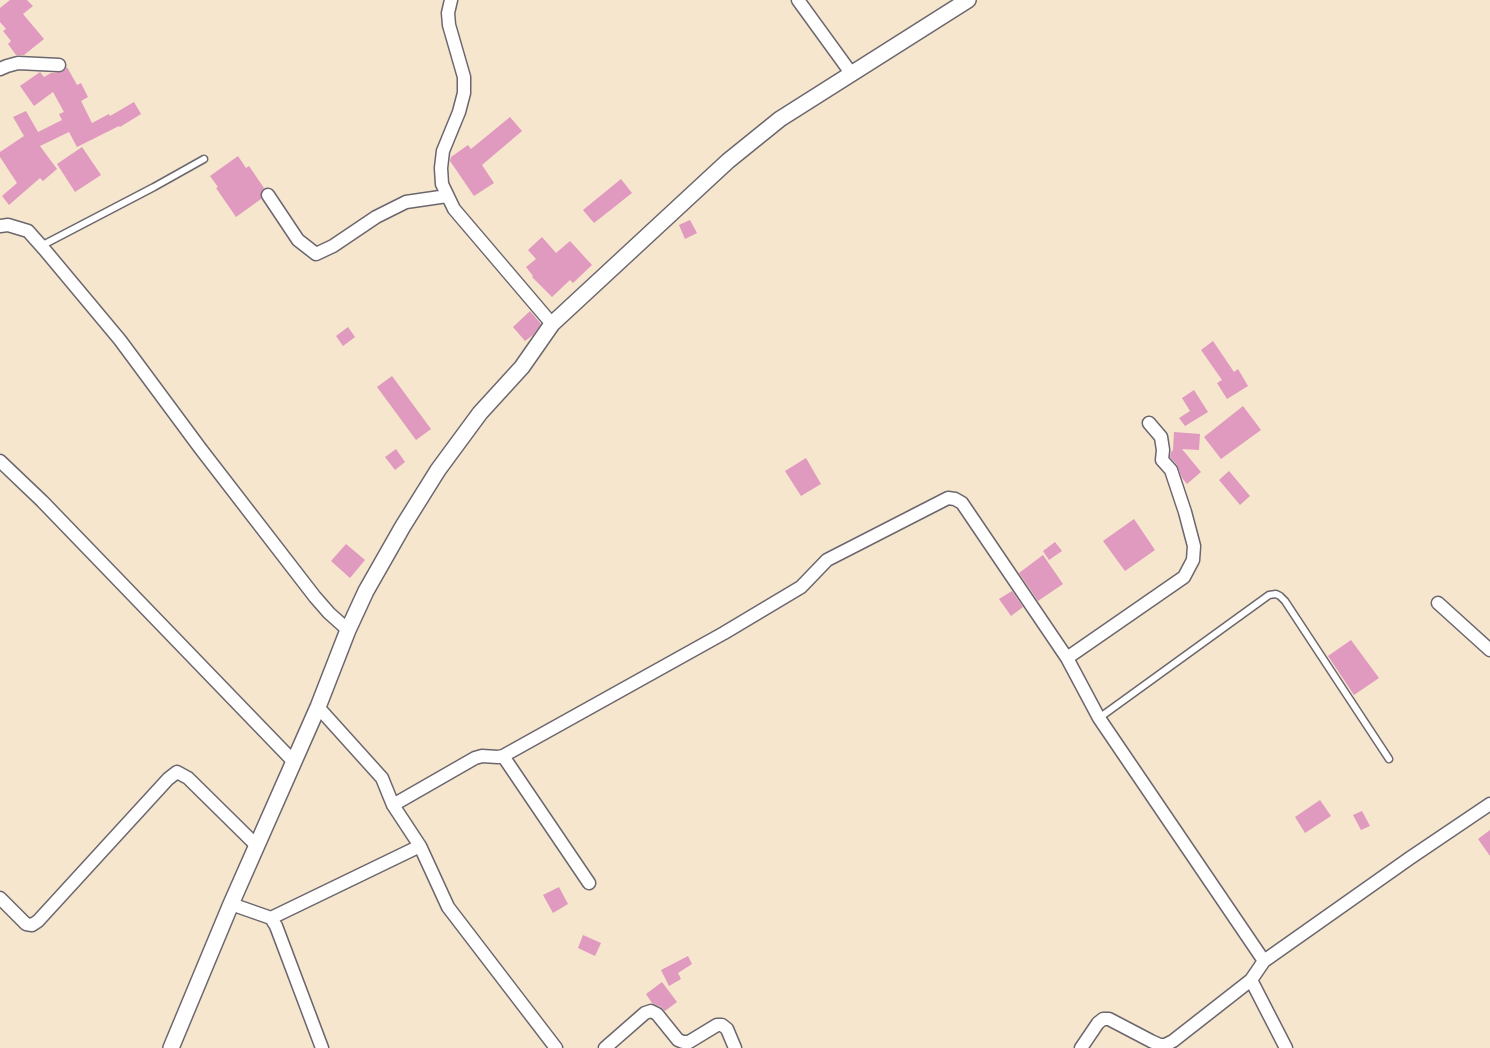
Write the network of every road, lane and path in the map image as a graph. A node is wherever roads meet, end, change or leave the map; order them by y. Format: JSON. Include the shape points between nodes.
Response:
{"nodes":[{"id":1,"x":452,"y":0,"type":"edge"},
{"id":2,"x":798,"y":0,"type":"edge"},
{"id":3,"x":968,"y":0,"type":"edge"},
{"id":4,"x":59,"y":65,"type":"dead end"},
{"id":5,"x":0,"y":69,"type":"edge"},
{"id":6,"x":851,"y":73,"type":"junction"},
{"id":7,"x":204,"y":159,"type":"dead end"},
{"id":8,"x":268,"y":195,"type":"dead end"},
{"id":9,"x":447,"y":196,"type":"junction"},
{"id":10,"x":0,"y":213,"type":"edge"},
{"id":11,"x":4,"y":225,"type":"edge"},
{"id":12,"x":40,"y":247,"type":"junction"},
{"id":13,"x":552,"y":324,"type":"junction"},
{"id":14,"x":1149,"y":423,"type":"dead end"},
{"id":15,"x":0,"y":461,"type":"edge"},
{"id":16,"x":1438,"y":603,"type":"dead end"},
{"id":17,"x":348,"y":630,"type":"junction"},
{"id":18,"x":1490,"y":650,"type":"edge"},
{"id":19,"x":1067,"y":658,"type":"junction"},
{"id":20,"x":318,"y":707,"type":"junction"},
{"id":21,"x":1099,"y":718,"type":"junction"},
{"id":22,"x":503,"y":756,"type":"junction"},
{"id":23,"x":1389,"y":759,"type":"dead end"},
{"id":24,"x":294,"y":762,"type":"junction"},
{"id":25,"x":1490,"y":804,"type":"edge"},
{"id":26,"x":393,"y":805,"type":"junction"},
{"id":27,"x":257,"y":846,"type":"junction"},
{"id":28,"x":420,"y":846,"type":"junction"},
{"id":29,"x":589,"y":884,"type":"dead end"},
{"id":30,"x":0,"y":898,"type":"edge"},
{"id":31,"x":231,"y":904,"type":"junction"},
{"id":32,"x":271,"y":918,"type":"junction"},
{"id":33,"x":1264,"y":961,"type":"junction"},
{"id":34,"x":1251,"y":980,"type":"junction"},
{"id":35,"x":171,"y":1048,"type":"edge"},
{"id":36,"x":322,"y":1048,"type":"edge"},
{"id":37,"x":556,"y":1048,"type":"edge"},
{"id":38,"x":605,"y":1048,"type":"edge"},
{"id":39,"x":735,"y":1048,"type":"edge"},
{"id":40,"x":1081,"y":1048,"type":"edge"},
{"id":41,"x":1286,"y":1048,"type":"edge"}],
"edges":[{"from":1,"to":9,"type":"street","via":[[449,25],[464,77],[464,93],[443,151],[442,184]]},
{"from":2,"to":6,"type":"street"},
{"from":3,"to":6,"type":"street"},
{"from":4,"to":5,"type":"street","via":[[18,63]]},
{"from":6,"to":13,"type":"street","via":[[780,118],[728,161]]},
{"from":7,"to":12,"type":"lane"},
{"from":8,"to":9,"type":"street","via":[[298,240],[316,254],[406,202]]},
{"from":9,"to":13,"type":"street","via":[[454,209]]},
{"from":10,"to":11,"type":"street"},
{"from":11,"to":12,"type":"street","via":[[28,231]]},
{"from":12,"to":17,"type":"street","via":[[120,340],[315,596]]},
{"from":13,"to":17,"type":"street","via":[[522,367],[480,413],[438,470],[366,590]]},
{"from":14,"to":19,"type":"street","via":[[1162,437],[1162,460],[1171,470],[1185,512],[1194,546],[1193,560],[1184,577]]},
{"from":15,"to":24,"type":"street"},
{"from":16,"to":18,"type":"street"},
{"from":17,"to":20,"type":"street"},
{"from":19,"to":21,"type":"street"},
{"from":19,"to":22,"type":"street","via":[[962,503],[948,498],[827,560],[801,587]]},
{"from":20,"to":24,"type":"street"},
{"from":20,"to":26,"type":"street","via":[[382,778]]},
{"from":21,"to":23,"type":"lane","via":[[1269,595],[1276,594],[1285,601]]},
{"from":21,"to":33,"type":"street"},
{"from":22,"to":26,"type":"street","via":[[475,758]]},
{"from":22,"to":29,"type":"street"},
{"from":24,"to":27,"type":"street"},
{"from":25,"to":33,"type":"street"},
{"from":26,"to":28,"type":"street"},
{"from":27,"to":30,"type":"street","via":[[188,778],[177,772],[38,921],[26,924]]},
{"from":27,"to":31,"type":"street"},
{"from":28,"to":32,"type":"street"},
{"from":28,"to":37,"type":"street","via":[[448,907]]},
{"from":31,"to":32,"type":"street"},
{"from":31,"to":35,"type":"street"},
{"from":32,"to":36,"type":"street"},
{"from":33,"to":34,"type":"street"},
{"from":34,"to":40,"type":"street","via":[[1166,1045],[1103,1019]]},
{"from":34,"to":41,"type":"street"},
{"from":38,"to":39,"type":"street","via":[[650,1011],[657,1014],[683,1042],[722,1025]]}]}
